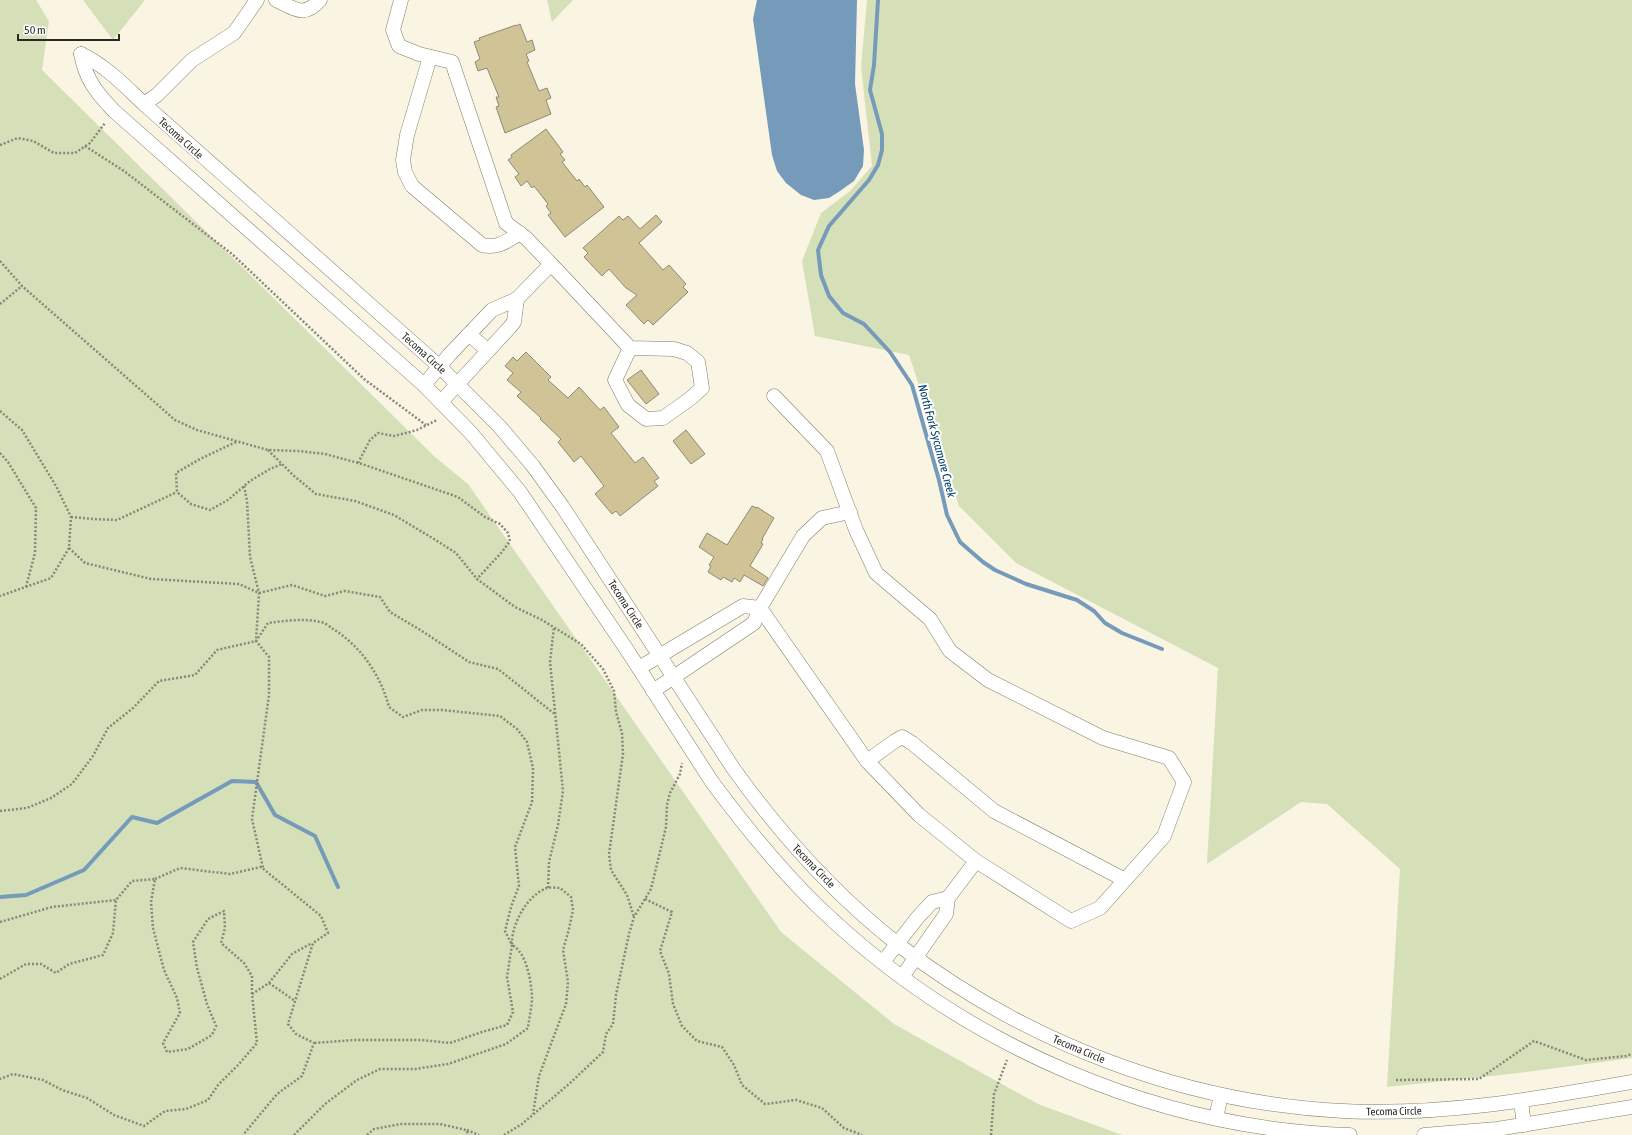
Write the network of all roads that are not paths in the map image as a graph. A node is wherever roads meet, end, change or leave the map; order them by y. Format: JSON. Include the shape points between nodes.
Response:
{"nodes":[{"id":1,"x":257,"y":0,"type":"edge"},
{"id":2,"x":276,"y":0,"type":"edge"},
{"id":3,"x":320,"y":0,"type":"edge"},
{"id":4,"x":401,"y":0,"type":"edge"},
{"id":5,"x":430,"y":57,"type":"junction"},
{"id":6,"x":144,"y":104,"type":"junction"},
{"id":7,"x":520,"y":233,"type":"junction"},
{"id":8,"x":552,"y":264,"type":"junction"},
{"id":9,"x":517,"y":299,"type":"junction"},
{"id":10,"x":469,"y":334,"type":"junction"},
{"id":11,"x":630,"y":348,"type":"junction"},
{"id":12,"x":488,"y":351,"type":"junction"},
{"id":13,"x":440,"y":367,"type":"junction"},
{"id":14,"x":457,"y":384,"type":"junction"},
{"id":15,"x":424,"y":385,"type":"junction"},
{"id":16,"x":774,"y":396,"type":"dead end"},
{"id":17,"x":441,"y":402,"type":"junction"},
{"id":18,"x":850,"y":512,"type":"junction"},
{"id":19,"x":760,"y":608,"type":"junction"},
{"id":20,"x":660,"y":656,"type":"junction"},
{"id":21,"x":639,"y":668,"type":"junction"},
{"id":22,"x":673,"y":677,"type":"junction"},
{"id":23,"x":653,"y":691,"type":"junction"},
{"id":24,"x":867,"y":761,"type":"junction"},
{"id":25,"x":976,"y":861,"type":"junction"},
{"id":26,"x":1125,"y":880,"type":"junction"},
{"id":27,"x":948,"y":898,"type":"junction"},
{"id":28,"x":898,"y":944,"type":"junction"},
{"id":29,"x":916,"y":957,"type":"junction"},
{"id":30,"x":883,"y":962,"type":"junction"},
{"id":31,"x":902,"y":977,"type":"junction"},
{"id":32,"x":1632,"y":1082,"type":"edge"},
{"id":33,"x":1221,"y":1095,"type":"junction"},
{"id":34,"x":1521,"y":1101,"type":"junction"},
{"id":35,"x":1632,"y":1107,"type":"edge"},
{"id":36,"x":1216,"y":1118,"type":"junction"},
{"id":37,"x":1524,"y":1125,"type":"junction"},
{"id":38,"x":1350,"y":1135,"type":"edge"},
{"id":39,"x":1424,"y":1135,"type":"edge"}],
"edges":[{"from":1,"to":6,"type":"street","via":[[234,33],[192,60],[157,95]]},
{"from":2,"to":3,"type":"street","via":[[305,11],[312,9]]},
{"from":4,"to":5,"type":"street","via":[[393,30],[399,46]]},
{"from":5,"to":7,"type":"street","via":[[452,62],[506,223]]},
{"from":5,"to":7,"type":"street","via":[[407,135],[403,160],[405,172],[412,186],[482,245],[497,246]]},
{"from":6,"to":13,"type":"street","name":"Tecoma Circle"},
{"from":6,"to":15,"type":"street","name":"Tecoma Circle","via":[[110,71],[81,54],[87,78],[114,111]]},
{"from":7,"to":8,"type":"street"},
{"from":8,"to":9,"type":"street"},
{"from":8,"to":11,"type":"street"},
{"from":9,"to":10,"type":"street","via":[[492,310]]},
{"from":9,"to":12,"type":"street","via":[[514,322]]},
{"from":10,"to":12,"type":"street"},
{"from":10,"to":13,"type":"street"},
{"from":11,"to":11,"type":"street","via":[[674,349],[687,353],[698,362],[702,388],[663,418],[646,419],[628,405],[614,380]]},
{"from":12,"to":14,"type":"street"},
{"from":13,"to":14,"type":"street","name":"Tecoma Circle"},
{"from":13,"to":15,"type":"street"},
{"from":14,"to":17,"type":"street"},
{"from":14,"to":20,"type":"street","name":"Tecoma Circle","via":[[500,427],[533,466]]},
{"from":15,"to":17,"type":"street","name":"Tecoma Circle"},
{"from":16,"to":18,"type":"street","via":[[827,451]]},
{"from":17,"to":21,"type":"street","name":"Tecoma Circle","via":[[471,433],[520,492]]},
{"from":18,"to":19,"type":"street","via":[[822,518],[803,536]]},
{"from":18,"to":26,"type":"street","via":[[876,573],[930,619],[950,651],[988,680],[1103,738],[1170,758],[1184,782],[1164,836]]},
{"from":19,"to":20,"type":"street","via":[[742,606]]},
{"from":19,"to":22,"type":"street","via":[[754,623]]},
{"from":19,"to":24,"type":"street"},
{"from":20,"to":21,"type":"street"},
{"from":20,"to":22,"type":"street","name":"Tecoma Circle"},
{"from":21,"to":23,"type":"street","name":"Tecoma Circle"},
{"from":22,"to":23,"type":"street"},
{"from":22,"to":28,"type":"street","name":"Tecoma Circle","via":[[763,809],[830,884]]},
{"from":23,"to":30,"type":"street","name":"Tecoma Circle","via":[[712,782],[774,861],[826,915]]},
{"from":24,"to":25,"type":"street","via":[[919,815]]},
{"from":24,"to":26,"type":"street","via":[[902,738],[912,743],[994,811]]},
{"from":25,"to":26,"type":"street","via":[[1071,921],[1100,908]]},
{"from":25,"to":27,"type":"street"},
{"from":27,"to":28,"type":"street","via":[[932,902]]},
{"from":27,"to":29,"type":"street","via":[[946,914]]},
{"from":28,"to":29,"type":"street","name":"Tecoma Circle"},
{"from":28,"to":30,"type":"street"},
{"from":29,"to":31,"type":"street"},
{"from":29,"to":33,"type":"street","name":"Tecoma Circle","via":[[989,1005],[1072,1047],[1124,1067]]},
{"from":30,"to":31,"type":"street","name":"Tecoma Circle"},
{"from":31,"to":36,"type":"street","name":"Tecoma Circle","via":[[967,1020],[1032,1056],[1126,1094]]},
{"from":32,"to":34,"type":"street","name":"Tecoma Circle"},
{"from":33,"to":34,"type":"street","name":"Tecoma Circle","via":[[1269,1103],[1368,1112],[1443,1109]]},
{"from":33,"to":36,"type":"street"},
{"from":34,"to":37,"type":"street"},
{"from":35,"to":37,"type":"street"},
{"from":36,"to":38,"type":"street","name":"Tecoma Circle","via":[[1297,1132]]},
{"from":37,"to":39,"type":"street"}]}
